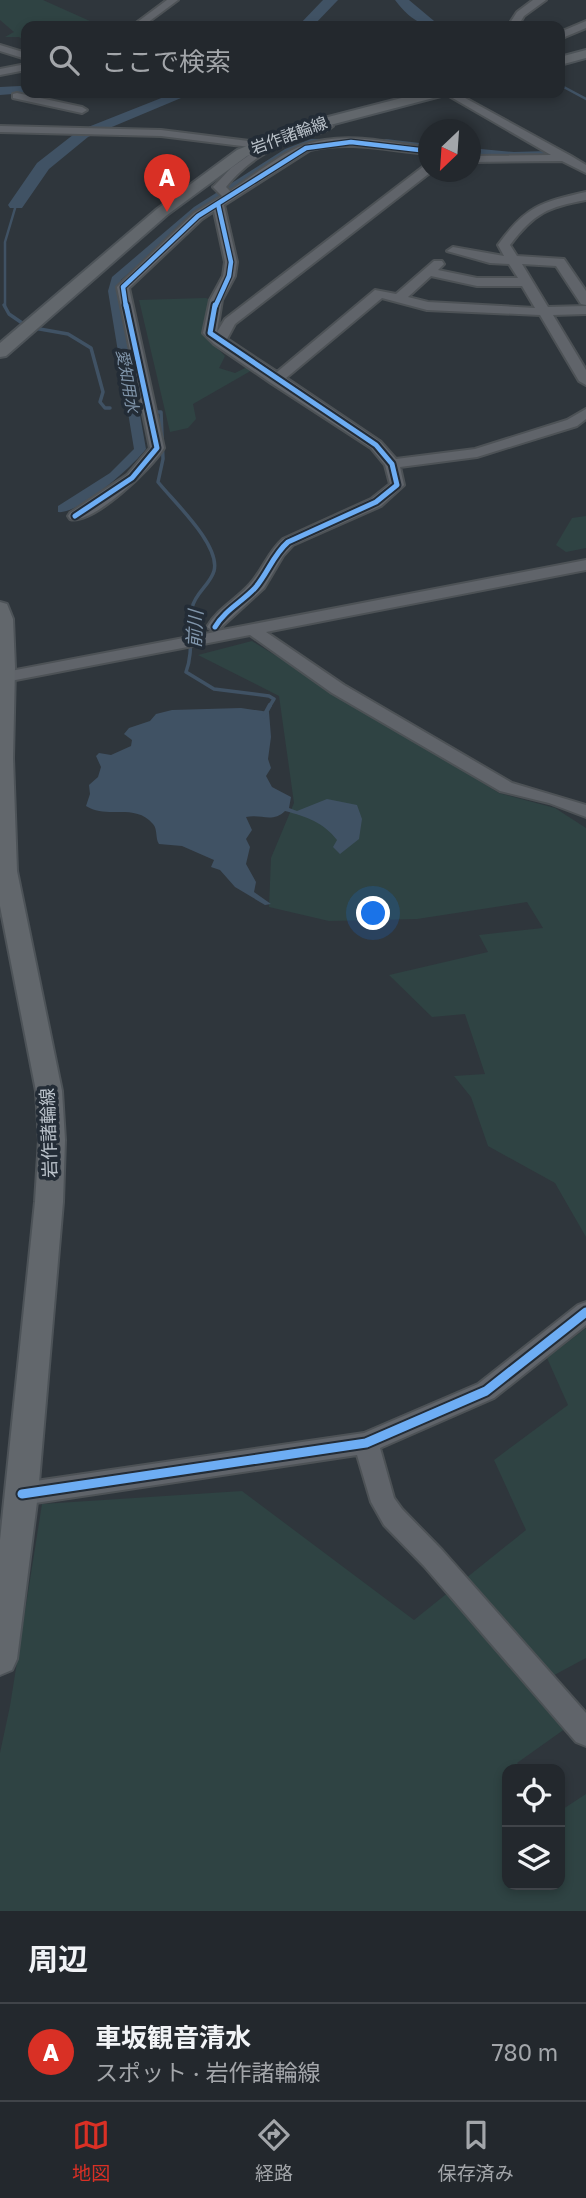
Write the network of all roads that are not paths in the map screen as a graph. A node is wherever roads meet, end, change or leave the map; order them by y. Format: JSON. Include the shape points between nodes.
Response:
{"nodes":[{"id":1,"x":173,"y":0,"type":"edge"},
{"id":2,"x":541,"y":0,"type":"edge"},
{"id":3,"x":144,"y":21,"type":"edge"},
{"id":4,"x":514,"y":21,"type":"edge"},
{"id":5,"x":584,"y":26,"type":"edge"},
{"id":6,"x":565,"y":34,"type":"edge"},
{"id":7,"x":0,"y":48,"type":"edge"},
{"id":8,"x":21,"y":54,"type":"edge"},
{"id":9,"x":586,"y":54,"type":"edge"},
{"id":10,"x":565,"y":60,"type":"edge"},
{"id":11,"x":21,"y":68,"type":"edge"},
{"id":12,"x":0,"y":72,"type":"edge"},
{"id":13,"x":30,"y":98,"type":"edge"},
{"id":14,"x":417,"y":98,"type":"edge"},
{"id":15,"x":458,"y":98,"type":"edge"},
{"id":16,"x":82,"y":110,"type":"dead end"},
{"id":17,"x":324,"y":122,"type":"junction"},
{"id":18,"x":0,"y":129,"type":"edge"},
{"id":19,"x":257,"y":145,"type":"junction"},
{"id":20,"x":418,"y":150,"type":"edge"},
{"id":21,"x":481,"y":158,"type":"edge"},
{"id":22,"x":568,"y":158,"type":"junction"},
{"id":23,"x":586,"y":170,"type":"edge"},
{"id":24,"x":418,"y":177,"type":"edge"},
{"id":25,"x":586,"y":196,"type":"edge"},
{"id":26,"x":231,"y":197,"type":"junction"},
{"id":27,"x":218,"y":204,"type":"junction"},
{"id":28,"x":465,"y":241,"type":"dead end"},
{"id":29,"x":453,"y":251,"type":"junction"},
{"id":30,"x":511,"y":259,"type":"junction"},
{"id":31,"x":429,"y":272,"type":"junction"},
{"id":32,"x":525,"y":282,"type":"junction"},
{"id":33,"x":399,"y":298,"type":"junction"},
{"id":34,"x":586,"y":301,"type":"edge"},
{"id":35,"x":586,"y":310,"type":"edge"},
{"id":36,"x":545,"y":311,"type":"junction"},
{"id":37,"x":219,"y":341,"type":"junction"},
{"id":38,"x":0,"y":352,"type":"edge"},
{"id":39,"x":276,"y":380,"type":"junction"},
{"id":40,"x":586,"y":381,"type":"edge"},
{"id":41,"x":586,"y":412,"type":"edge"},
{"id":42,"x":392,"y":464,"type":"junction"},
{"id":43,"x":75,"y":516,"type":"dead end"},
{"id":44,"x":586,"y":556,"type":"edge"},
{"id":45,"x":586,"y":565,"type":"edge"},
{"id":46,"x":0,"y":608,"type":"edge"},
{"id":47,"x":215,"y":627,"type":"junction"},
{"id":48,"x":252,"y":629,"type":"junction"},
{"id":49,"x":3,"y":674,"type":"edge"},
{"id":50,"x":586,"y":811,"type":"edge"},
{"id":51,"x":586,"y":1312,"type":"edge"},
{"id":52,"x":366,"y":1443,"type":"junction"},
{"id":53,"x":22,"y":1494,"type":"junction"},
{"id":54,"x":0,"y":1659,"type":"edge"},
{"id":55,"x":586,"y":1733,"type":"edge"}],
"edges":[{"from":1,"to":3,"type":"street"},
{"from":2,"to":4,"type":"street"},
{"from":5,"to":6,"type":"street"},
{"from":7,"to":8,"type":"street"},
{"from":9,"to":10,"type":"main road"},
{"from":11,"to":12,"type":"street"},
{"from":13,"to":16,"type":"street"},
{"from":14,"to":17,"type":"main road","name":"岩作諸輪線"},
{"from":15,"to":22,"type":"street"},
{"from":17,"to":19,"type":"main road","name":"岩作諸輪線"},
{"from":17,"to":26,"type":"street","via":[[324,129],[265,149],[235,169],[219,187]]},
{"from":18,"to":19,"type":"street","via":[[201,136]]},
{"from":19,"to":38,"type":"main road","name":"岩作諸輪線","via":[[162,212]]},
{"from":20,"to":26,"type":"street","via":[[351,143],[314,146]]},
{"from":21,"to":22,"type":"street"},
{"from":22,"to":23,"type":"street"},
{"from":24,"to":37,"type":"street","via":[[230,322]]},
{"from":25,"to":30,"type":"street","via":[[528,214],[504,245]]},
{"from":26,"to":27,"type":"street"},
{"from":27,"to":37,"type":"street","via":[[231,262],[216,300],[210,333]]},
{"from":27,"to":43,"type":"street","via":[[198,216],[123,287],[157,448],[150,463],[136,475]]},
{"from":28,"to":29,"type":"street"},
{"from":29,"to":30,"type":"street"},
{"from":29,"to":31,"type":"street"},
{"from":30,"to":32,"type":"street"},
{"from":30,"to":34,"type":"street","via":[[560,262]]},
{"from":31,"to":32,"type":"street","via":[[477,282]]},
{"from":31,"to":33,"type":"street"},
{"from":32,"to":36,"type":"street"},
{"from":33,"to":36,"type":"street","via":[[427,306]]},
{"from":33,"to":39,"type":"street","via":[[380,293]]},
{"from":35,"to":36,"type":"street"},
{"from":36,"to":40,"type":"street"},
{"from":37,"to":39,"type":"street"},
{"from":39,"to":42,"type":"street","via":[[376,445]]},
{"from":41,"to":42,"type":"street","via":[[572,423],[477,453]]},
{"from":42,"to":47,"type":"street","via":[[397,485],[387,497],[309,530],[280,548],[255,588],[219,618]]},
{"from":44,"to":47,"type":"street"},
{"from":45,"to":48,"type":"street"},
{"from":46,"to":49,"type":"main road","name":"岩作諸輪線"},
{"from":47,"to":49,"type":"street"},
{"from":48,"to":49,"type":"street"},
{"from":48,"to":50,"type":"street","via":[[338,689],[506,787]]},
{"from":49,"to":53,"type":"main road","name":"岩作諸輪線","via":[[5,871],[49,1091],[52,1140]]},
{"from":51,"to":52,"type":"street","via":[[486,1391]]},
{"from":52,"to":53,"type":"street"},
{"from":52,"to":55,"type":"street","via":[[383,1502],[393,1517]]},
{"from":53,"to":54,"type":"main road","name":"岩作諸輪線"}]}
